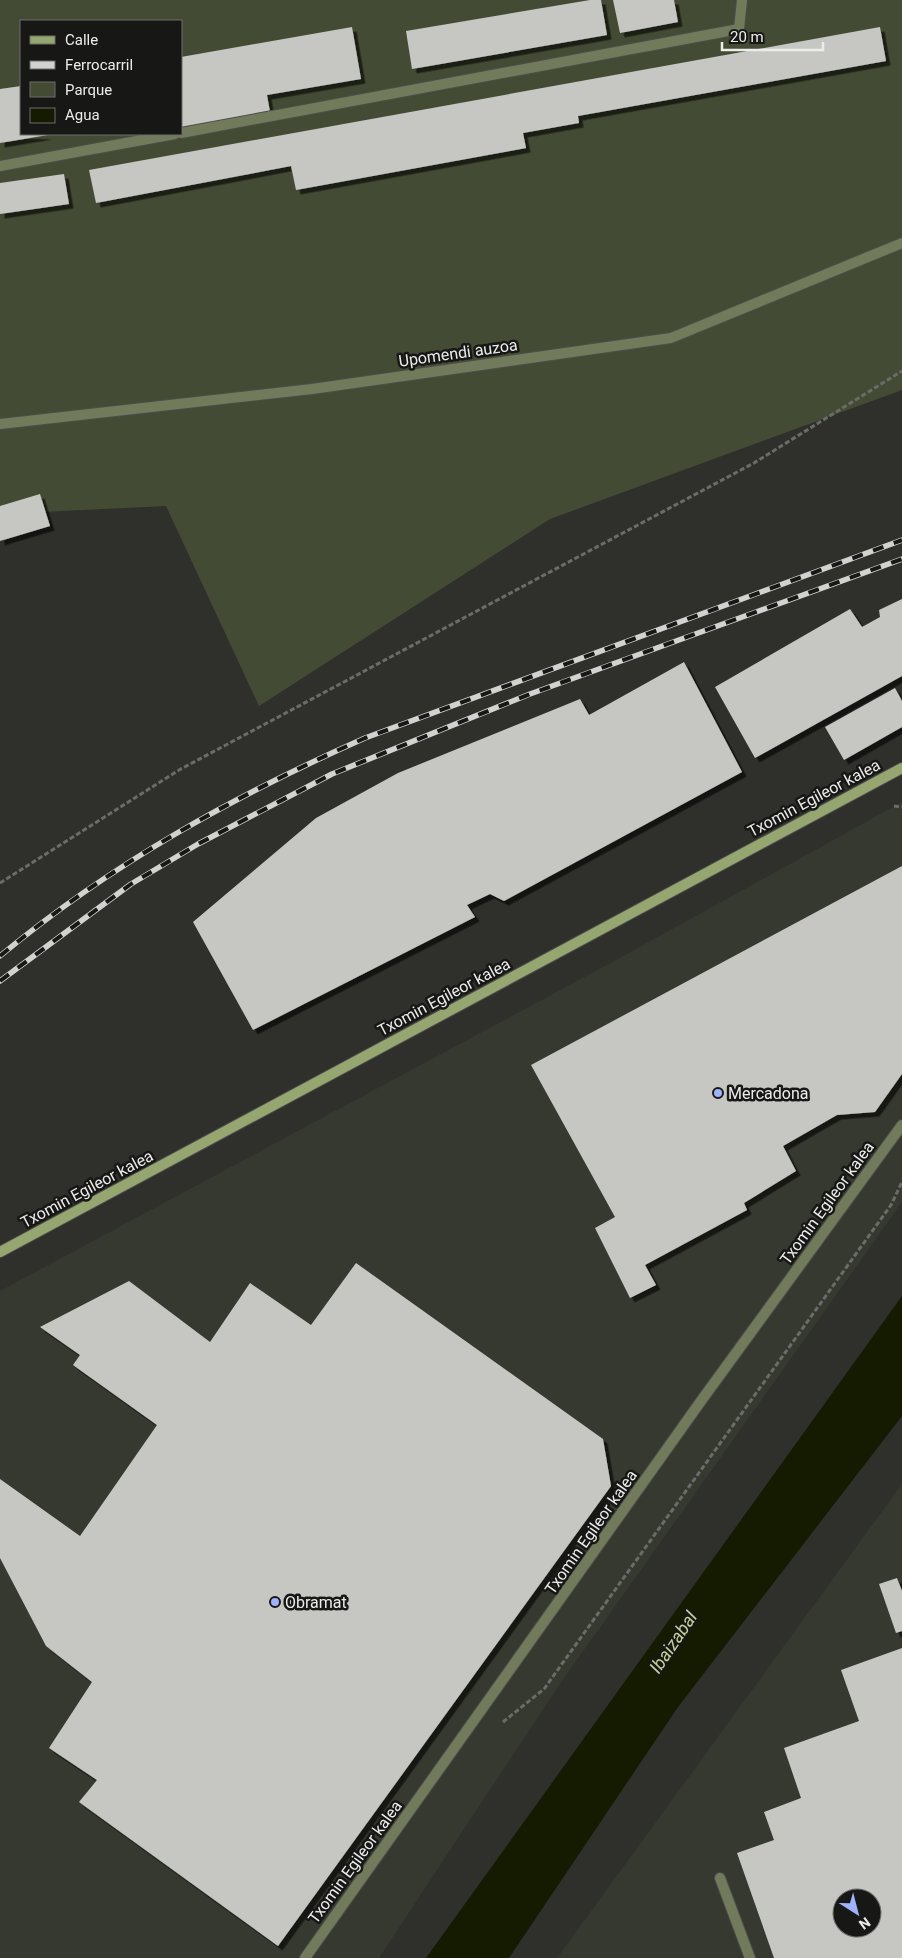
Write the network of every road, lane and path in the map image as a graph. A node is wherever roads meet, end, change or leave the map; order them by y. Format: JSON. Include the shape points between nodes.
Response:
{"nodes":[{"id":1,"x":742,"y":0,"type":"edge"},
{"id":2,"x":182,"y":132,"type":"edge"},
{"id":3,"x":170,"y":135,"type":"edge"},
{"id":4,"x":0,"y":166,"type":"edge"},
{"id":5,"x":902,"y":243,"type":"edge"},
{"id":6,"x":902,"y":371,"type":"edge"},
{"id":7,"x":0,"y":424,"type":"edge"},
{"id":8,"x":902,"y":768,"type":"edge"},
{"id":9,"x":894,"y":806,"type":"dead end"},
{"id":10,"x":902,"y":807,"type":"edge"},
{"id":11,"x":0,"y":883,"type":"edge"},
{"id":12,"x":902,"y":1125,"type":"edge"},
{"id":13,"x":902,"y":1182,"type":"edge"},
{"id":14,"x":0,"y":1252,"type":"edge"},
{"id":15,"x":497,"y":1730,"type":"dead end"},
{"id":16,"x":720,"y":1878,"type":"dead end"},
{"id":17,"x":305,"y":1958,"type":"edge"},
{"id":18,"x":750,"y":1958,"type":"edge"}],
"edges":[{"from":1,"to":2,"type":"street","via":[[739,29]]},
{"from":3,"to":4,"type":"street"},
{"from":5,"to":7,"type":"street","name":"Upomendi auzoa","via":[[671,338],[312,389]]},
{"from":6,"to":11,"type":"path","via":[[754,463],[178,770]]},
{"from":8,"to":14,"type":"street","name":"Txomin Egileor kalea"},
{"from":9,"to":10,"type":"path"},
{"from":12,"to":17,"type":"street","name":"Txomin Egileor kalea"},
{"from":13,"to":15,"type":"path","via":[[891,1205],[544,1689]]},
{"from":16,"to":18,"type":"street"}]}
